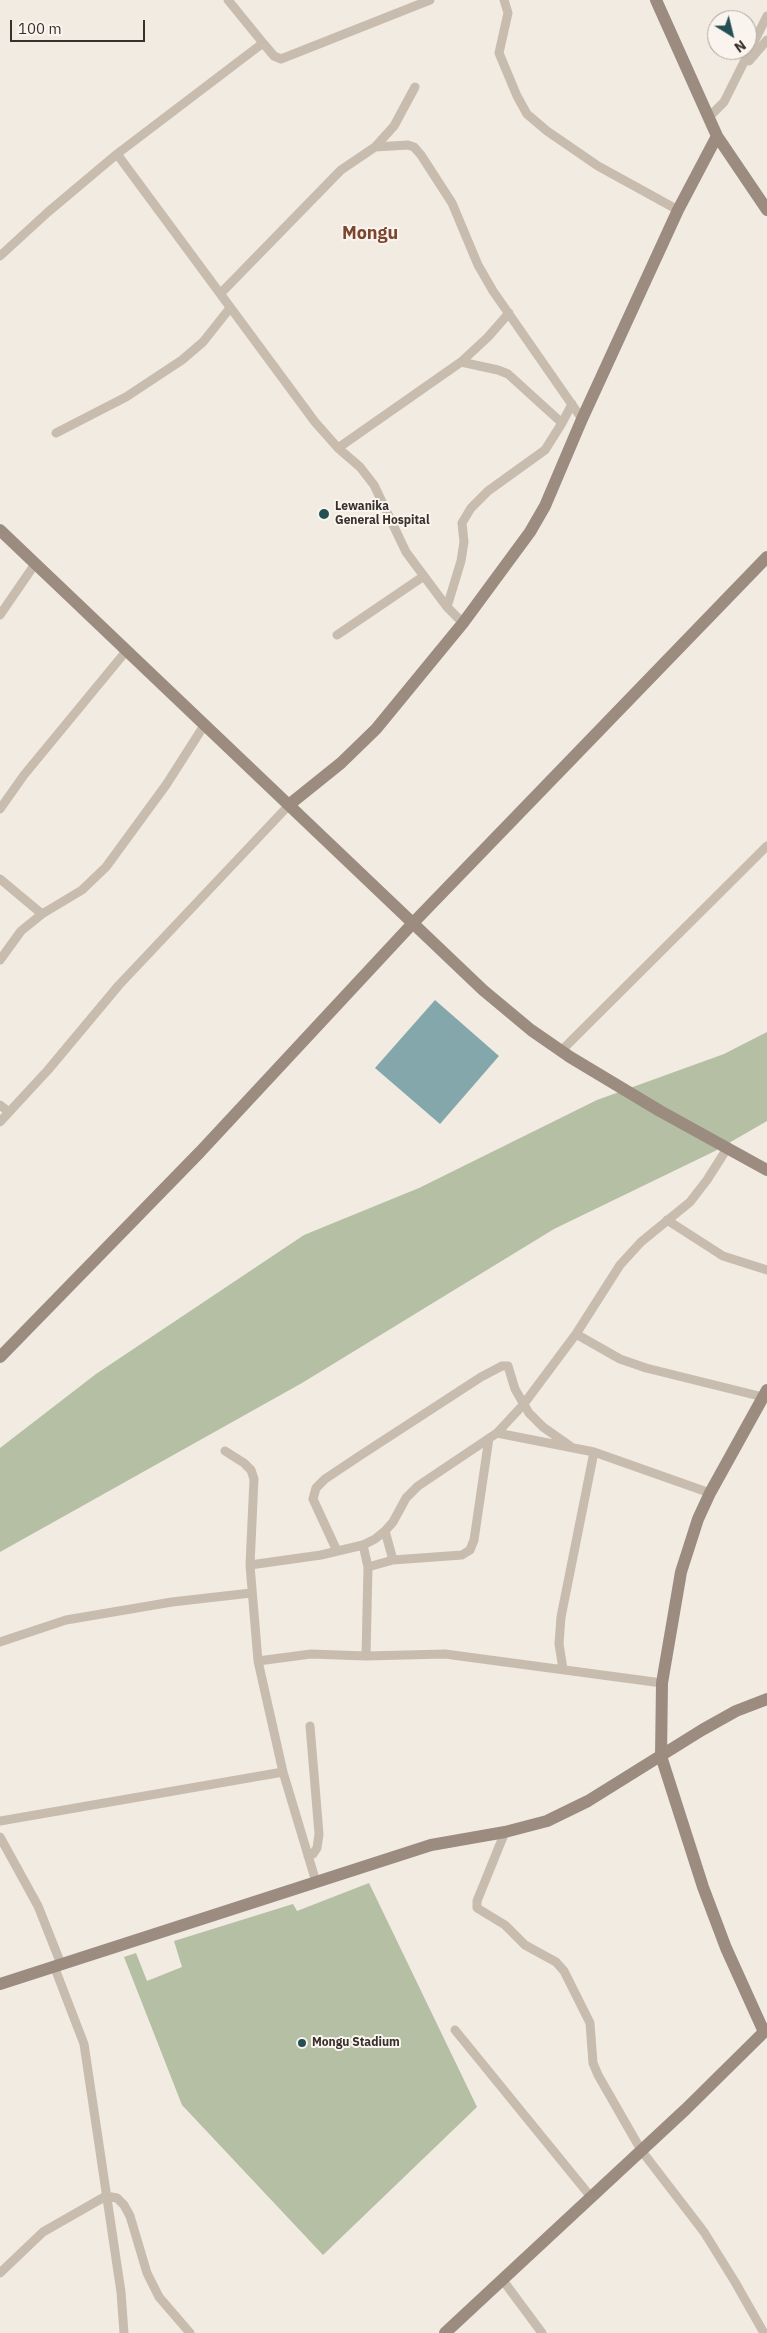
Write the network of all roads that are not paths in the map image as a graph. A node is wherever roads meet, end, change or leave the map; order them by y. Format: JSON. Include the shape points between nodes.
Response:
{"nodes":[{"id":1,"x":228,"y":0,"type":"edge"},
{"id":2,"x":430,"y":0,"type":"edge"},
{"id":3,"x":504,"y":0,"type":"edge"},
{"id":4,"x":656,"y":0,"type":"edge"},
{"id":5,"x":767,"y":16,"type":"edge"},
{"id":6,"x":767,"y":40,"type":"edge"},
{"id":7,"x":263,"y":43,"type":"junction"},
{"id":8,"x":743,"y":66,"type":"junction"},
{"id":9,"x":415,"y":87,"type":"dead end"},
{"id":10,"x":708,"y":118,"type":"junction"},
{"id":11,"x":717,"y":136,"type":"junction"},
{"id":12,"x":375,"y":147,"type":"junction"},
{"id":13,"x":117,"y":154,"type":"junction"},
{"id":14,"x":678,"y":210,"type":"junction"},
{"id":15,"x":767,"y":210,"type":"edge"},
{"id":16,"x":0,"y":256,"type":"edge"},
{"id":17,"x":221,"y":293,"type":"junction"},
{"id":18,"x":230,"y":308,"type":"junction"},
{"id":19,"x":509,"y":313,"type":"junction"},
{"id":20,"x":461,"y":362,"type":"junction"},
{"id":21,"x":572,"y":404,"type":"junction"},
{"id":22,"x":582,"y":419,"type":"junction"},
{"id":23,"x":562,"y":422,"type":"junction"},
{"id":24,"x":56,"y":433,"type":"dead end"},
{"id":25,"x":338,"y":448,"type":"junction"},
{"id":26,"x":0,"y":530,"type":"edge"},
{"id":27,"x":767,"y":557,"type":"edge"},
{"id":28,"x":35,"y":564,"type":"junction"},
{"id":29,"x":424,"y":576,"type":"junction"},
{"id":30,"x":447,"y":607,"type":"junction"},
{"id":31,"x":0,"y":615,"type":"edge"},
{"id":32,"x":463,"y":623,"type":"junction"},
{"id":33,"x":337,"y":635,"type":"dead end"},
{"id":34,"x":126,"y":650,"type":"junction"},
{"id":35,"x":205,"y":724,"type":"junction"},
{"id":36,"x":290,"y":804,"type":"junction"},
{"id":37,"x":0,"y":809,"type":"edge"},
{"id":38,"x":767,"y":846,"type":"edge"},
{"id":39,"x":0,"y":879,"type":"edge"},
{"id":40,"x":42,"y":914,"type":"junction"},
{"id":41,"x":414,"y":922,"type":"junction"},
{"id":42,"x":0,"y":960,"type":"edge"},
{"id":43,"x":561,"y":1051,"type":"junction"},
{"id":44,"x":0,"y":1105,"type":"edge"},
{"id":45,"x":9,"y":1112,"type":"junction"},
{"id":46,"x":0,"y":1122,"type":"edge"},
{"id":47,"x":728,"y":1147,"type":"junction"},
{"id":48,"x":767,"y":1170,"type":"edge"},
{"id":49,"x":667,"y":1220,"type":"junction"},
{"id":50,"x":767,"y":1270,"type":"edge"},
{"id":51,"x":576,"y":1334,"type":"junction"},
{"id":52,"x":0,"y":1357,"type":"edge"},
{"id":53,"x":765,"y":1394,"type":"edge"},
{"id":54,"x":523,"y":1405,"type":"junction"},
{"id":55,"x":493,"y":1436,"type":"junction"},
{"id":56,"x":570,"y":1446,"type":"junction"},
{"id":57,"x":225,"y":1451,"type":"dead end"},
{"id":58,"x":594,"y":1452,"type":"junction"},
{"id":59,"x":710,"y":1494,"type":"junction"},
{"id":60,"x":386,"y":1531,"type":"junction"},
{"id":61,"x":363,"y":1545,"type":"junction"},
{"id":62,"x":337,"y":1551,"type":"junction"},
{"id":63,"x":393,"y":1560,"type":"junction"},
{"id":64,"x":250,"y":1565,"type":"junction"},
{"id":65,"x":368,"y":1567,"type":"junction"},
{"id":66,"x":251,"y":1593,"type":"junction"},
{"id":67,"x":0,"y":1642,"type":"edge"},
{"id":68,"x":366,"y":1656,"type":"junction"},
{"id":69,"x":258,"y":1661,"type":"junction"},
{"id":70,"x":563,"y":1670,"type":"junction"},
{"id":71,"x":662,"y":1683,"type":"junction"},
{"id":72,"x":767,"y":1699,"type":"edge"},
{"id":73,"x":310,"y":1726,"type":"dead end"},
{"id":74,"x":660,"y":1756,"type":"junction"},
{"id":75,"x":283,"y":1772,"type":"junction"},
{"id":76,"x":0,"y":1821,"type":"edge"},
{"id":77,"x":505,"y":1832,"type":"junction"},
{"id":78,"x":0,"y":1837,"type":"edge"},
{"id":79,"x":308,"y":1856,"type":"junction"},
{"id":80,"x":316,"y":1882,"type":"junction"},
{"id":81,"x":58,"y":1965,"type":"junction"},
{"id":82,"x":0,"y":1984,"type":"edge"},
{"id":83,"x":455,"y":2030,"type":"dead end"},
{"id":84,"x":766,"y":2033,"type":"edge"},
{"id":85,"x":641,"y":2150,"type":"junction"},
{"id":86,"x":106,"y":2196,"type":"junction"},
{"id":87,"x":591,"y":2197,"type":"junction"},
{"id":88,"x":0,"y":2273,"type":"edge"},
{"id":89,"x":502,"y":2279,"type":"junction"},
{"id":90,"x":124,"y":2333,"type":"edge"},
{"id":91,"x":190,"y":2333,"type":"edge"},
{"id":92,"x":446,"y":2333,"type":"edge"},
{"id":93,"x":542,"y":2333,"type":"edge"},
{"id":94,"x":764,"y":2333,"type":"edge"}],
"edges":[{"from":1,"to":7,"type":"street"},
{"from":2,"to":7,"type":"street","via":[[281,59]]},
{"from":3,"to":14,"type":"street","via":[[508,13],[499,53],[527,114],[598,166]]},
{"from":4,"to":10,"type":"street"},
{"from":5,"to":8,"type":"street"},
{"from":6,"to":8,"type":"street"},
{"from":7,"to":13,"type":"street"},
{"from":8,"to":10,"type":"street","via":[[724,102]]},
{"from":9,"to":12,"type":"street","via":[[394,126]]},
{"from":10,"to":11,"type":"street"},
{"from":11,"to":14,"type":"street"},
{"from":11,"to":15,"type":"street"},
{"from":12,"to":17,"type":"street","via":[[341,170]]},
{"from":12,"to":19,"type":"street","via":[[414,147],[452,203],[478,265]]},
{"from":13,"to":16,"type":"street"},
{"from":13,"to":17,"type":"street"},
{"from":14,"to":22,"type":"street"},
{"from":17,"to":18,"type":"street"},
{"from":18,"to":24,"type":"street","via":[[182,360],[126,397]]},
{"from":18,"to":25,"type":"street"},
{"from":19,"to":20,"type":"street"},
{"from":19,"to":21,"type":"street"},
{"from":20,"to":23,"type":"street","via":[[508,374]]},
{"from":20,"to":25,"type":"street"},
{"from":21,"to":22,"type":"street"},
{"from":21,"to":23,"type":"street"},
{"from":22,"to":32,"type":"street","via":[[545,506],[512,559]]},
{"from":23,"to":30,"type":"street","via":[[545,450],[488,491],[465,517],[461,562]]},
{"from":25,"to":29,"type":"street","via":[[374,484],[406,552]]},
{"from":26,"to":28,"type":"street"},
{"from":27,"to":41,"type":"street"},
{"from":28,"to":31,"type":"street"},
{"from":28,"to":34,"type":"street"},
{"from":29,"to":30,"type":"street"},
{"from":29,"to":33,"type":"street"},
{"from":30,"to":32,"type":"street"},
{"from":32,"to":36,"type":"street","via":[[376,729],[341,763]]},
{"from":34,"to":35,"type":"street"},
{"from":34,"to":37,"type":"street"},
{"from":35,"to":36,"type":"street"},
{"from":35,"to":40,"type":"street","via":[[166,785],[106,867],[82,890]]},
{"from":36,"to":41,"type":"street"},
{"from":36,"to":45,"type":"street","via":[[126,978]]},
{"from":38,"to":43,"type":"street"},
{"from":39,"to":40,"type":"street"},
{"from":40,"to":42,"type":"street","via":[[21,930]]},
{"from":41,"to":43,"type":"street","via":[[483,990]]},
{"from":41,"to":52,"type":"street","via":[[200,1152]]},
{"from":43,"to":47,"type":"street","via":[[660,1111]]},
{"from":44,"to":45,"type":"street"},
{"from":45,"to":46,"type":"street"},
{"from":47,"to":48,"type":"street"},
{"from":47,"to":49,"type":"street","via":[[699,1191]]},
{"from":49,"to":50,"type":"street","via":[[723,1256]]},
{"from":49,"to":51,"type":"street","via":[[620,1265]]},
{"from":51,"to":53,"type":"street","via":[[620,1359],[646,1368]]},
{"from":51,"to":54,"type":"street"},
{"from":53,"to":59,"type":"street"},
{"from":54,"to":55,"type":"street"},
{"from":54,"to":56,"type":"street","via":[[542,1427]]},
{"from":54,"to":62,"type":"street","via":[[506,1364],[325,1479],[316,1488],[313,1499]]},
{"from":55,"to":56,"type":"street"},
{"from":55,"to":60,"type":"street","via":[[418,1486],[406,1498]]},
{"from":55,"to":63,"type":"street","via":[[470,1550],[462,1555]]},
{"from":56,"to":58,"type":"street"},
{"from":57,"to":64,"type":"street","via":[[244,1463],[254,1479]]},
{"from":58,"to":59,"type":"street"},
{"from":58,"to":70,"type":"street","via":[[561,1617],[559,1644]]},
{"from":59,"to":71,"type":"street","via":[[698,1519],[681,1572]]},
{"from":60,"to":61,"type":"street"},
{"from":60,"to":63,"type":"street"},
{"from":61,"to":62,"type":"street"},
{"from":61,"to":65,"type":"street"},
{"from":62,"to":64,"type":"street"},
{"from":63,"to":65,"type":"street"},
{"from":64,"to":66,"type":"street"},
{"from":65,"to":68,"type":"street"},
{"from":66,"to":67,"type":"street","via":[[172,1602],[66,1620]]},
{"from":66,"to":69,"type":"street"},
{"from":68,"to":69,"type":"street","via":[[311,1654]]},
{"from":68,"to":70,"type":"street","via":[[445,1654]]},
{"from":69,"to":75,"type":"street"},
{"from":70,"to":71,"type":"street"},
{"from":71,"to":74,"type":"street"},
{"from":72,"to":74,"type":"street","via":[[736,1712]]},
{"from":73,"to":79,"type":"street","via":[[319,1834],[317,1848]]},
{"from":74,"to":77,"type":"street","via":[[588,1801],[547,1821]]},
{"from":74,"to":84,"type":"street","via":[[726,1948]]},
{"from":75,"to":76,"type":"street"},
{"from":75,"to":79,"type":"street"},
{"from":77,"to":80,"type":"street","via":[[431,1845]]},
{"from":77,"to":85,"type":"street","via":[[477,1908],[505,1925],[525,1946],[556,1962],[564,1971],[590,2023],[593,2063]]},
{"from":78,"to":81,"type":"street","via":[[38,1906]]},
{"from":79,"to":80,"type":"street"},
{"from":80,"to":81,"type":"street"},
{"from":81,"to":82,"type":"street"},
{"from":81,"to":86,"type":"street","via":[[84,2044]]},
{"from":83,"to":87,"type":"street"},
{"from":84,"to":85,"type":"street"},
{"from":85,"to":87,"type":"street"},
{"from":85,"to":94,"type":"street","via":[[704,2232]]},
{"from":86,"to":88,"type":"street","via":[[43,2232]]},
{"from":86,"to":90,"type":"street"},
{"from":86,"to":91,"type":"street","via":[[117,2198],[124,2205],[147,2273],[159,2297]]},
{"from":87,"to":89,"type":"street"},
{"from":89,"to":92,"type":"street"},
{"from":89,"to":93,"type":"street"}]}
